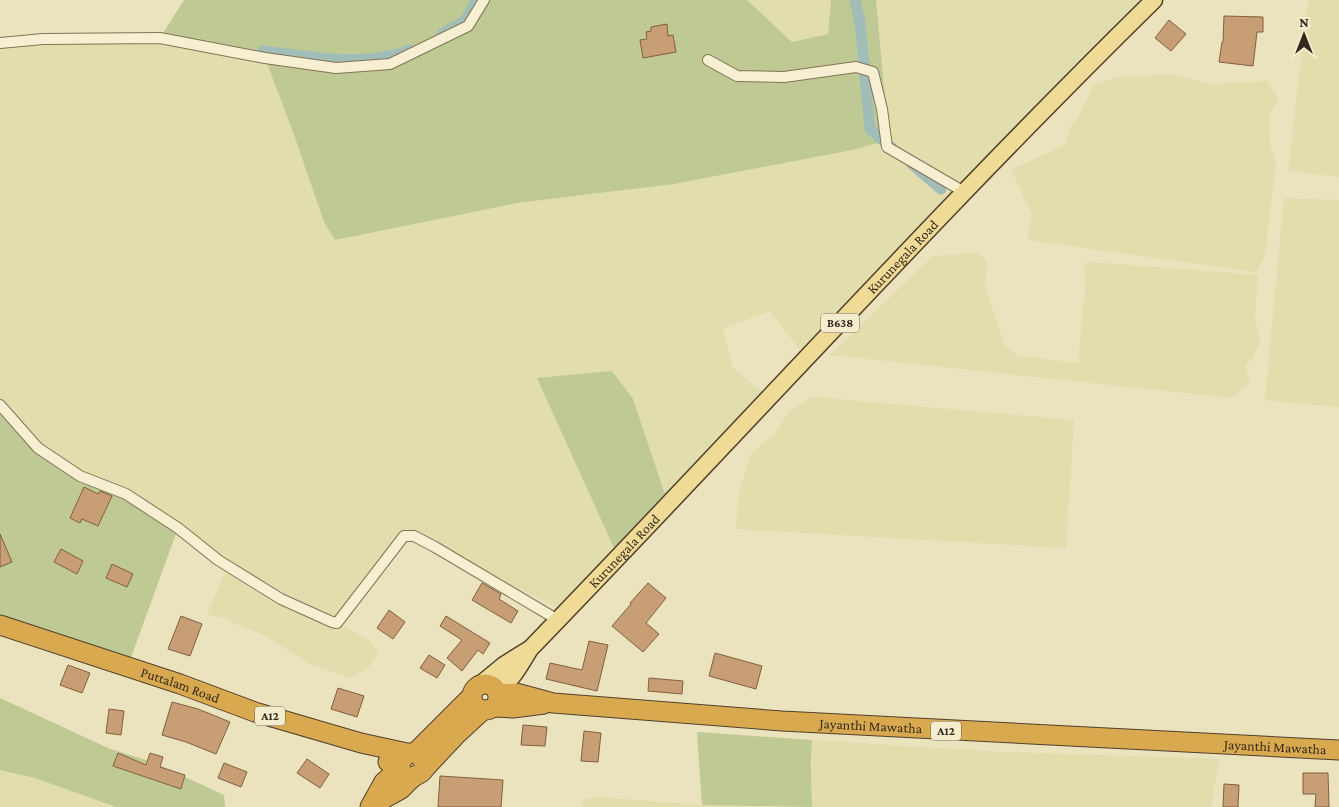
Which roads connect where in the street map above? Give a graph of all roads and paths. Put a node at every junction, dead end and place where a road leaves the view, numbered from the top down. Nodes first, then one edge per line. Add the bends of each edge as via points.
1 (484, 0) edge
2 (1154, 0) edge
3 (0, 43) edge
4 (708, 60) dead end
5 (966, 193) junction
6 (0, 405) edge
7 (558, 620) junction
8 (0, 625) edge
9 (487, 697) junction
10 (1339, 750) edge
11 (412, 764) junction
12 (370, 807) edge

1 - 3 street via 468,26 390,64 336,68 160,38 43,39
2 - 5 main road, Kurunegala Road / B638
4 - 5 street via 737,76 784,78 856,67 873,72 887,147
5 - 7 main road, Kurunegala Road / B638
6 - 7 street via 38,448 80,476 126,494 178,528 218,560 281,599 332,622 337,623 404,536 414,536 435,547
7 - 9 main road, Kurunegala Road / B638 via 530,649 504,665
8 - 11 highway, Puttalam Road / A12 via 255,712 361,743
9 - 10 highway, Jayanthi Mawatha / A12 via 513,708 553,703 782,721
9 - 11 highway via 457,734
11 - 12 highway via 401,789

